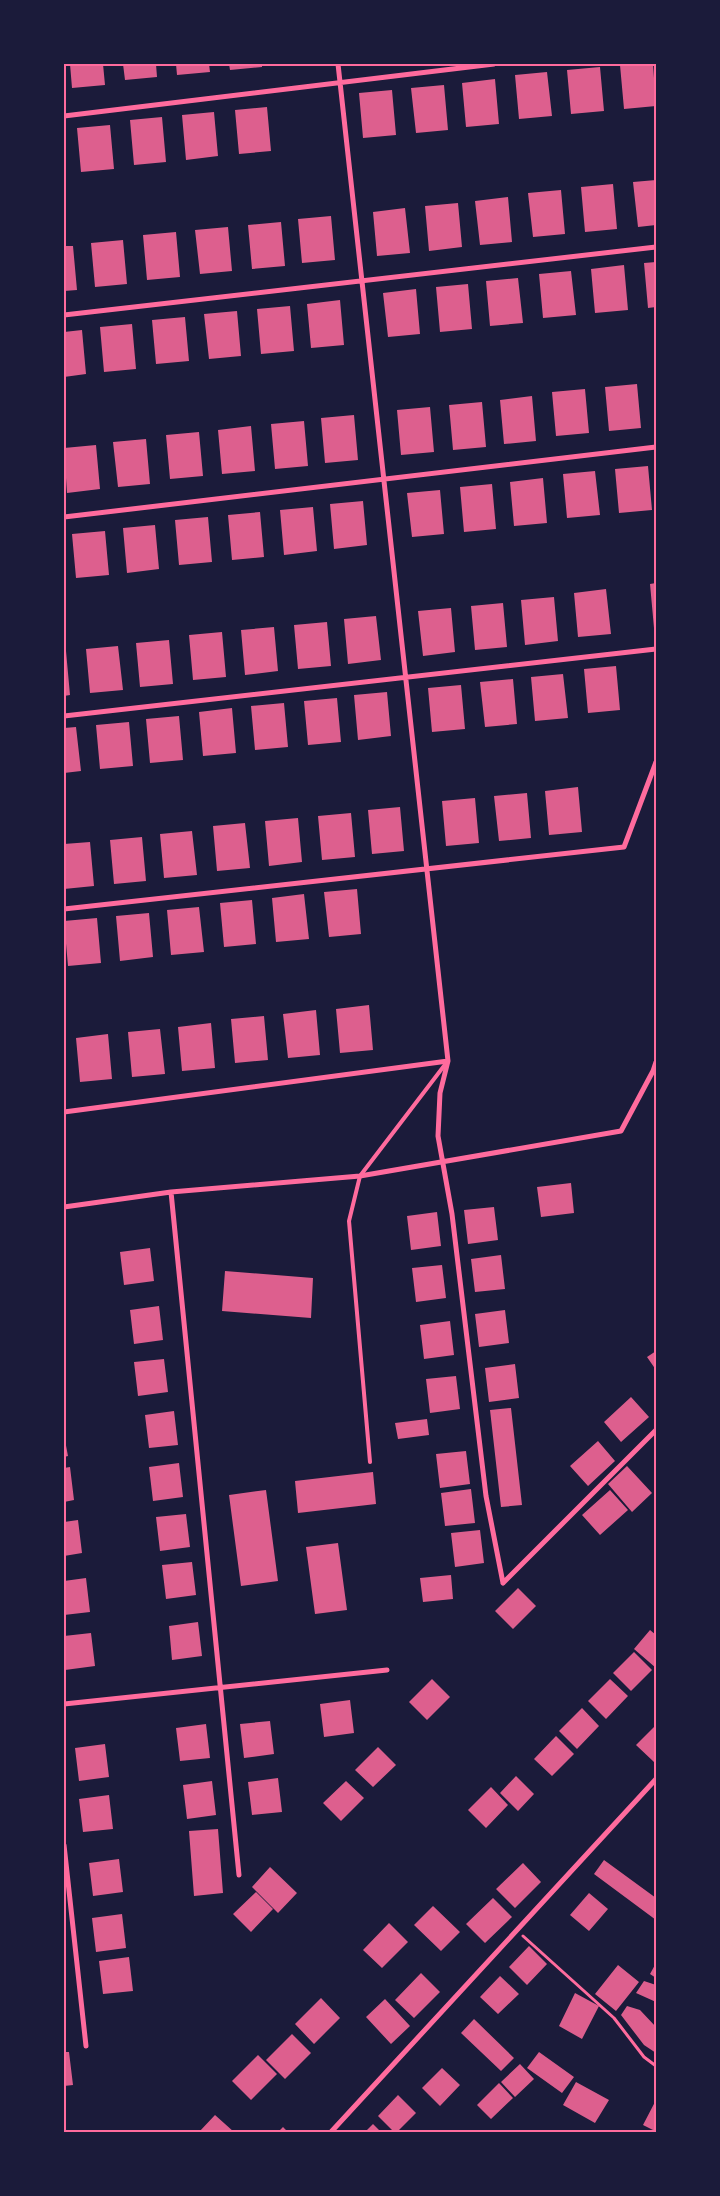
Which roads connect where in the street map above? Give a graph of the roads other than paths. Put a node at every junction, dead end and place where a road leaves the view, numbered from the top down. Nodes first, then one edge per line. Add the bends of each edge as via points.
1 (338, 64) edge
2 (494, 64) edge
3 (340, 81) junction
4 (64, 116) edge
5 (656, 248) edge
6 (360, 282) junction
7 (64, 315) edge
8 (656, 447) edge
9 (383, 479) junction
10 (64, 517) edge
11 (656, 649) edge
12 (405, 678) junction
13 (64, 716) edge
14 (656, 762) edge
15 (426, 868) junction
16 (64, 909) edge
17 (448, 1061) junction
18 (656, 1062) edge
19 (64, 1112) edge
20 (442, 1162) junction
21 (360, 1176) junction
22 (171, 1192) junction
23 (64, 1207) edge
24 (656, 1430) edge
25 (370, 1462) dead end
26 (387, 1670) dead end
27 (221, 1688) junction
28 (64, 1704) edge
29 (656, 1779) edge
30 (64, 1846) edge
31 (239, 1875) dead end
32 (86, 2046) dead end
33 (331, 2132) edge

1 - 3 street
2 - 3 street
3 - 4 street
3 - 6 street
5 - 6 street
6 - 7 street
6 - 9 street
8 - 9 street
9 - 10 street
9 - 12 street
11 - 12 street
12 - 13 street
12 - 15 street
14 - 15 street via 624,848
15 - 16 street
15 - 17 street
17 - 19 street
17 - 20 street via 440,1093 438,1136
17 - 21 lane
18 - 20 street via 620,1131
20 - 21 street
20 - 24 street via 452,1214 486,1496 503,1583
21 - 22 street
21 - 25 lane via 349,1221
22 - 23 street
22 - 27 street
26 - 27 street
27 - 28 street
27 - 31 street
29 - 33 street
30 - 32 street

